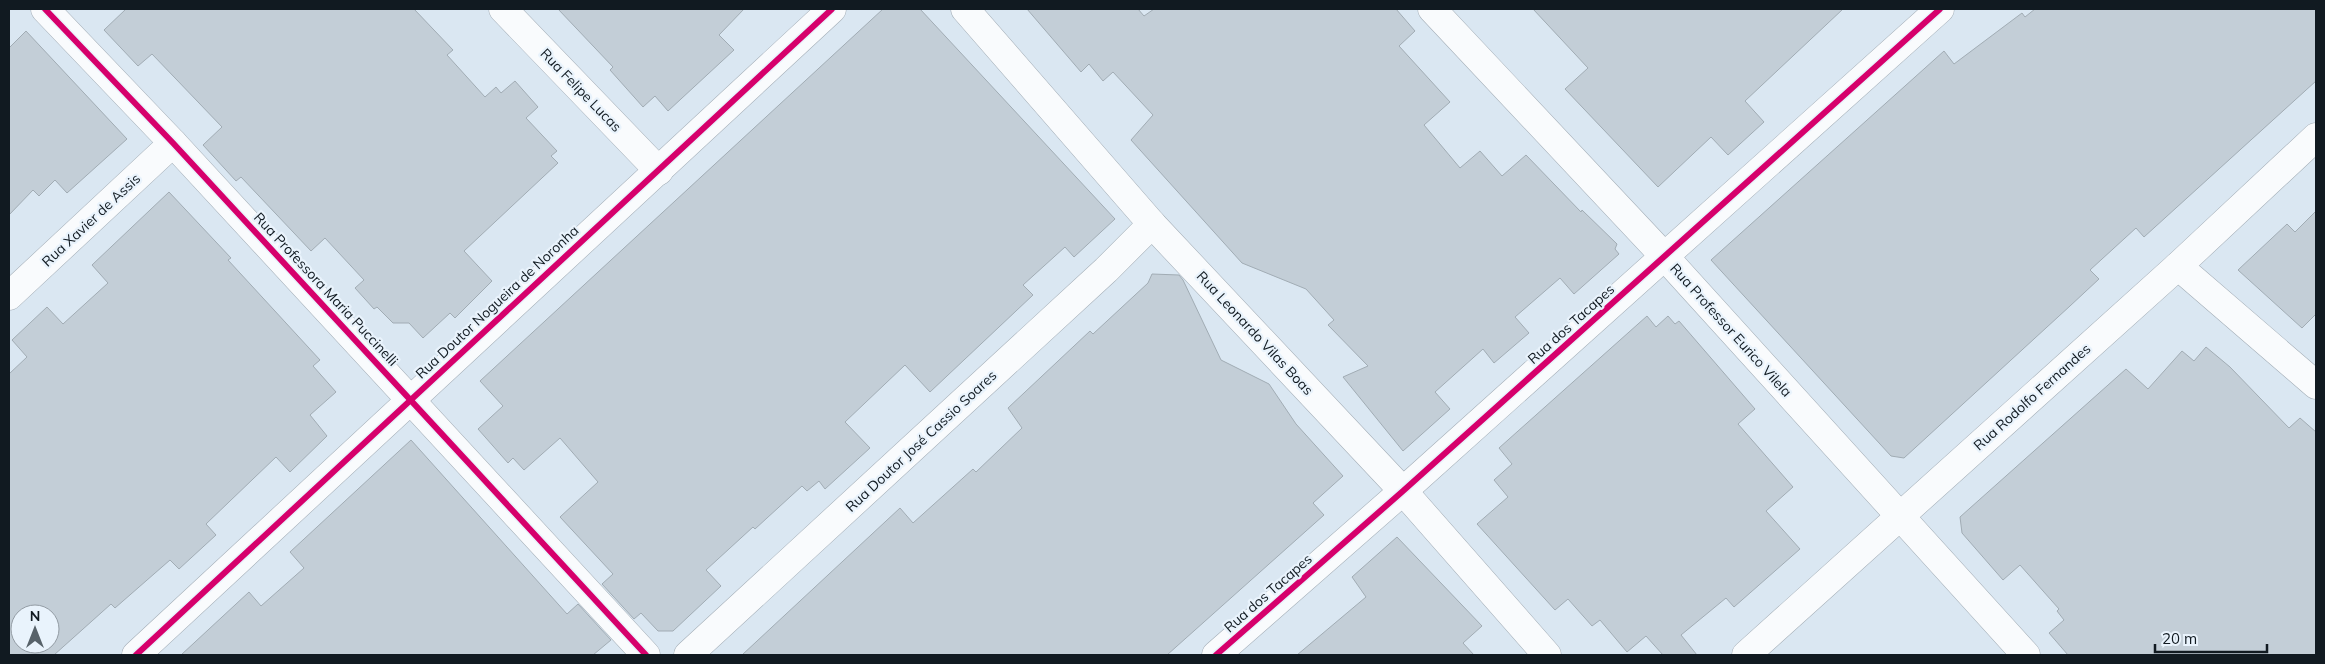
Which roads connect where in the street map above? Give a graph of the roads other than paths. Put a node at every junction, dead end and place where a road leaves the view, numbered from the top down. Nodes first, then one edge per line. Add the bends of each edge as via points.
1 (45, 9) edge
2 (503, 9) edge
3 (832, 9) edge
4 (965, 9) edge
5 (1432, 9) edge
6 (1940, 9) edge
7 (2316, 137) edge
8 (173, 144) junction
9 (659, 171) junction
10 (1152, 224) junction
11 (1665, 257) junction
12 (2178, 266) junction
13 (9, 296) edge
14 (2316, 386) edge
15 (410, 399) junction
16 (1404, 491) junction
17 (1900, 514) junction
18 (136, 655) edge
19 (646, 655) edge
20 (688, 655) edge
21 (1216, 655) edge
22 (1547, 655) edge
23 (1746, 655) edge
24 (2026, 655) edge

1 - 8 street, Rua Professora Maria Puccinelli
2 - 9 street, Rua Felipe Lucas
3 - 9 street, Rua Doutor Nogueira de Noronha
4 - 10 street, Rua Leonardo Vilas Boas
5 - 11 street, Rua Professor Eurico Vilela
6 - 11 street, Rua dos Tacapes
7 - 12 street, Rua Rodolfo Fernandes
8 - 13 street, Rua Xavier de Assis
8 - 15 street, Rua Professora Maria Puccinelli
9 - 15 street, Rua Doutor Nogueira de Noronha
10 - 16 street, Rua Leonardo Vilas Boas
10 - 20 street, Rua Doutor José Cassio Soares via 1099,277
11 - 16 street, Rua dos Tacapes
11 - 17 street, Rua Professor Eurico Vilela
12 - 14 street
12 - 17 street, Rua Rodolfo Fernandes
15 - 18 street, Rua Doutor Nogueira de Noronha
15 - 19 street, Rua Professora Maria Puccinelli
16 - 21 street, Rua dos Tacapes
16 - 22 street, Rua Leonardo Vilas Boas
17 - 23 street, Rua Rodolfo Fernandes
17 - 24 street, Rua Professor Eurico Vilela

